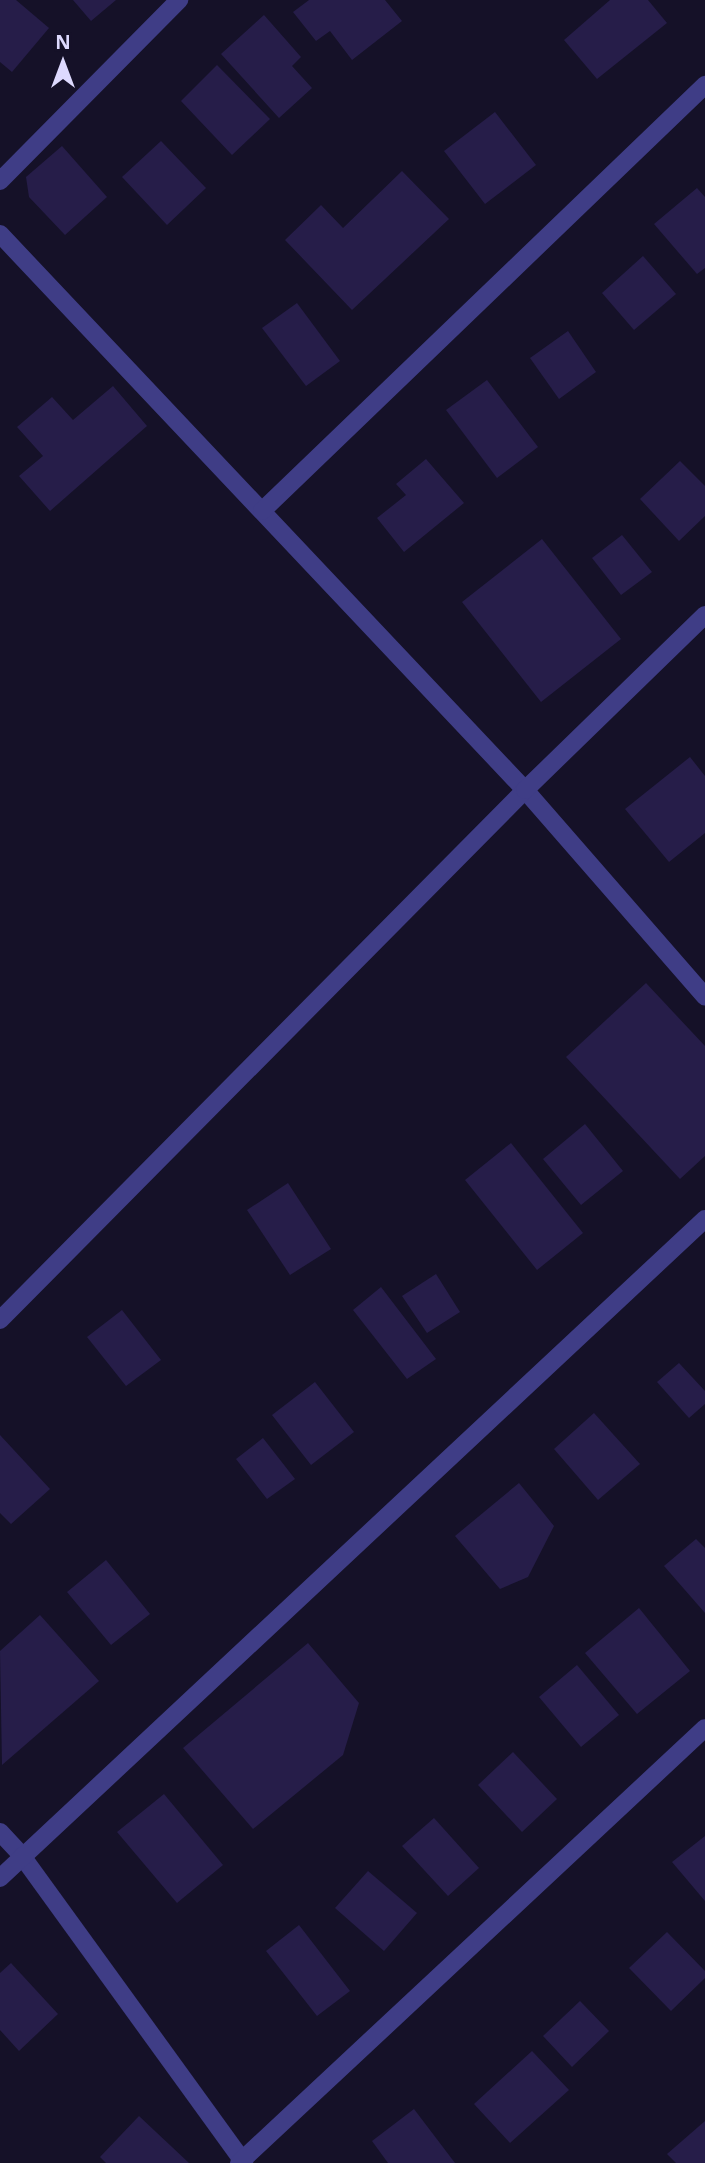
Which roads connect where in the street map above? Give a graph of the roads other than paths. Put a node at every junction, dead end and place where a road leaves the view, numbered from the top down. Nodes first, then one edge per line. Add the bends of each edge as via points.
1 (179, 0) edge
2 (705, 85) edge
3 (0, 181) edge
4 (0, 234) edge
5 (262, 511) junction
6 (705, 615) edge
7 (525, 790) junction
8 (705, 996) edge
9 (705, 1219) edge
10 (0, 1320) edge
11 (705, 1728) edge
12 (0, 1832) edge
13 (22, 1856) junction
14 (0, 1878) edge
15 (241, 2162) edge

1 - 3 street
2 - 5 street
4 - 5 street
5 - 7 street
6 - 7 street
7 - 8 street
7 - 10 street
9 - 13 street
11 - 15 street
12 - 13 street
13 - 14 street
13 - 15 street

